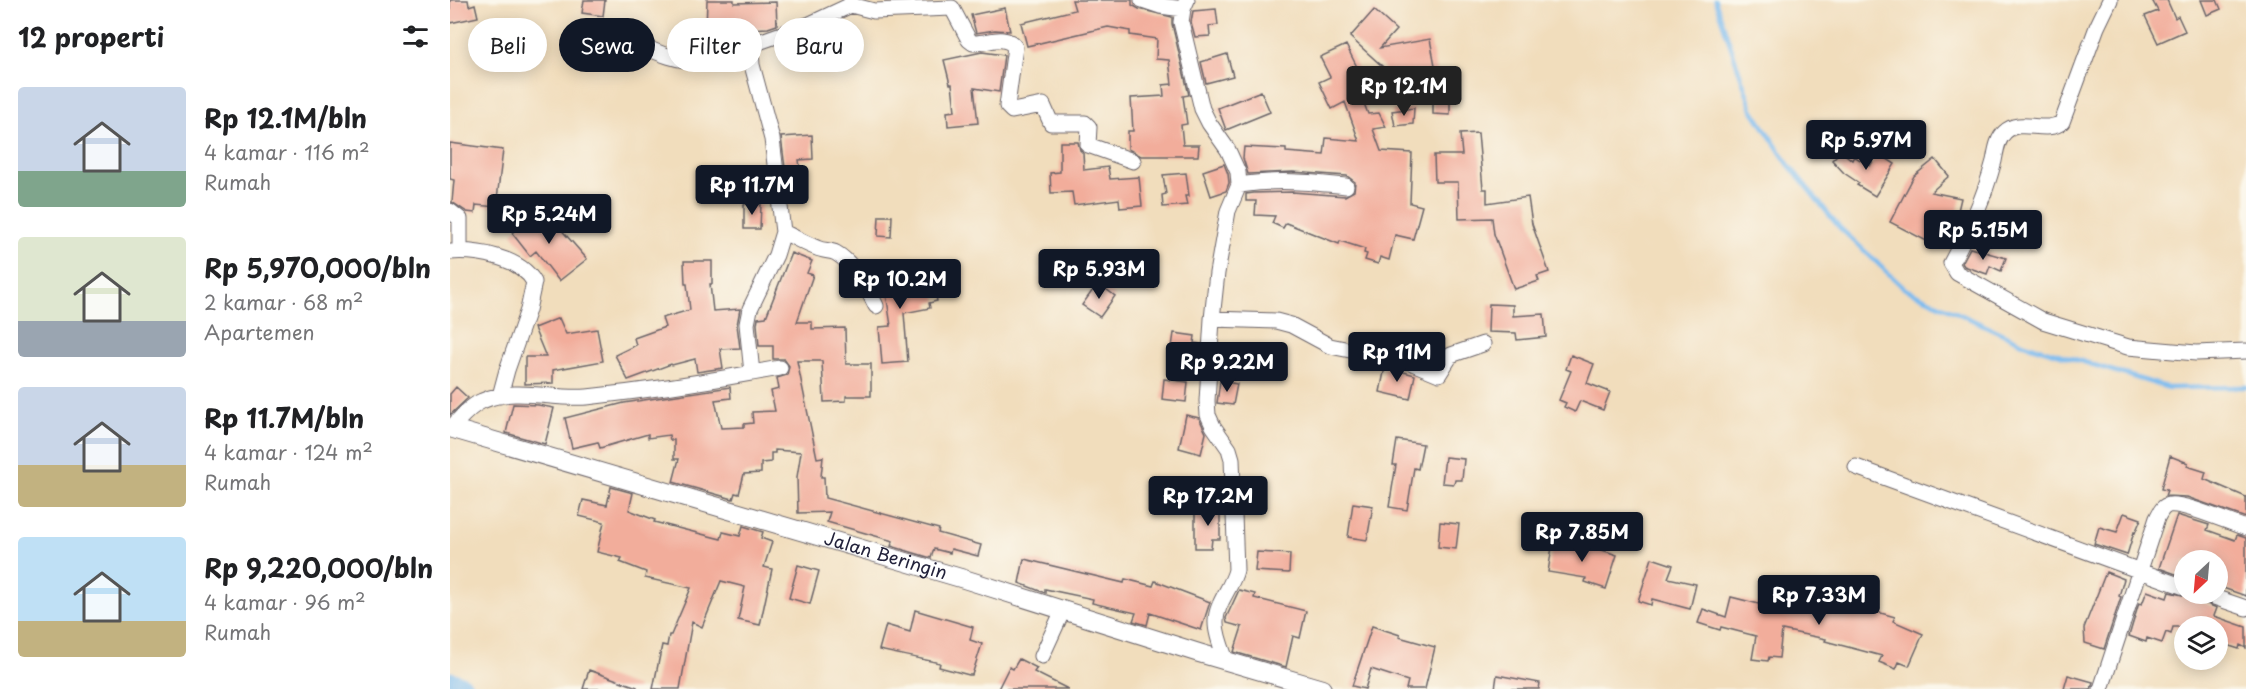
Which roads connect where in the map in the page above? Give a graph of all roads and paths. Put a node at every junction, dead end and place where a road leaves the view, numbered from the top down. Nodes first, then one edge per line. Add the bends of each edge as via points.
1 (1142, 0) edge
2 (2110, 0) edge
3 (851, 2) edge
4 (1185, 4) edge
5 (762, 41) edge
6 (754, 72) edge
7 (1133, 160) dead end
8 (1239, 185) junction
9 (1346, 186) dead end
10 (450, 211) edge
11 (783, 232) junction
12 (455, 251) edge
13 (876, 306) dead end
14 (1212, 319) junction
15 (1483, 344) dead end
16 (2246, 351) edge
17 (780, 368) dead end
18 (752, 373) junction
19 (500, 396) junction
20 (450, 428) edge
21 (1857, 467) dead end
22 (2246, 528) edge
23 (2140, 572) junction
24 (2174, 584) edge
25 (2228, 602) edge
26 (2246, 608) edge
27 (1063, 610) junction
28 (1042, 657) dead end
29 (1226, 660) junction
30 (1322, 689) edge
31 (2101, 689) edge

1 - 4 street via 1160,6
2 - 16 street via 2062,122 2054,126 2010,128 1999,140 1982,204 1951,263 1953,269 2043,321 2128,347 2196,353
3 - 5 street via 810,24
3 - 7 street via 874,11 952,8 972,43 1005,39 1015,47 1008,109 1043,105 1051,123 1085,123 1089,128 1088,145
4 - 8 street via 1181,22 1202,109 1235,161
6 - 11 street via 772,139
8 - 9 street via 1293,181
8 - 14 street via 1228,211
10 - 12 street via 460,219
11 - 13 street via 843,258
11 - 18 street via 750,309 747,324
12 - 19 street via 510,262 523,268 534,282
14 - 15 street via 1284,323 1330,346 1410,362 1439,374 1451,355
14 - 29 street via 1208,415 1232,459 1236,570 1215,626
17 - 18 street
18 - 19 street via 585,397
19 - 20 street via 481,401
20 - 27 street, Jalan Beringin
21 - 23 street
22 - 23 street via 2169,504 2157,518
23 - 24 street
23 - 31 street
25 - 26 street
27 - 28 street
27 - 29 street, Jalan Beringin
29 - 30 street, Jalan Beringin

